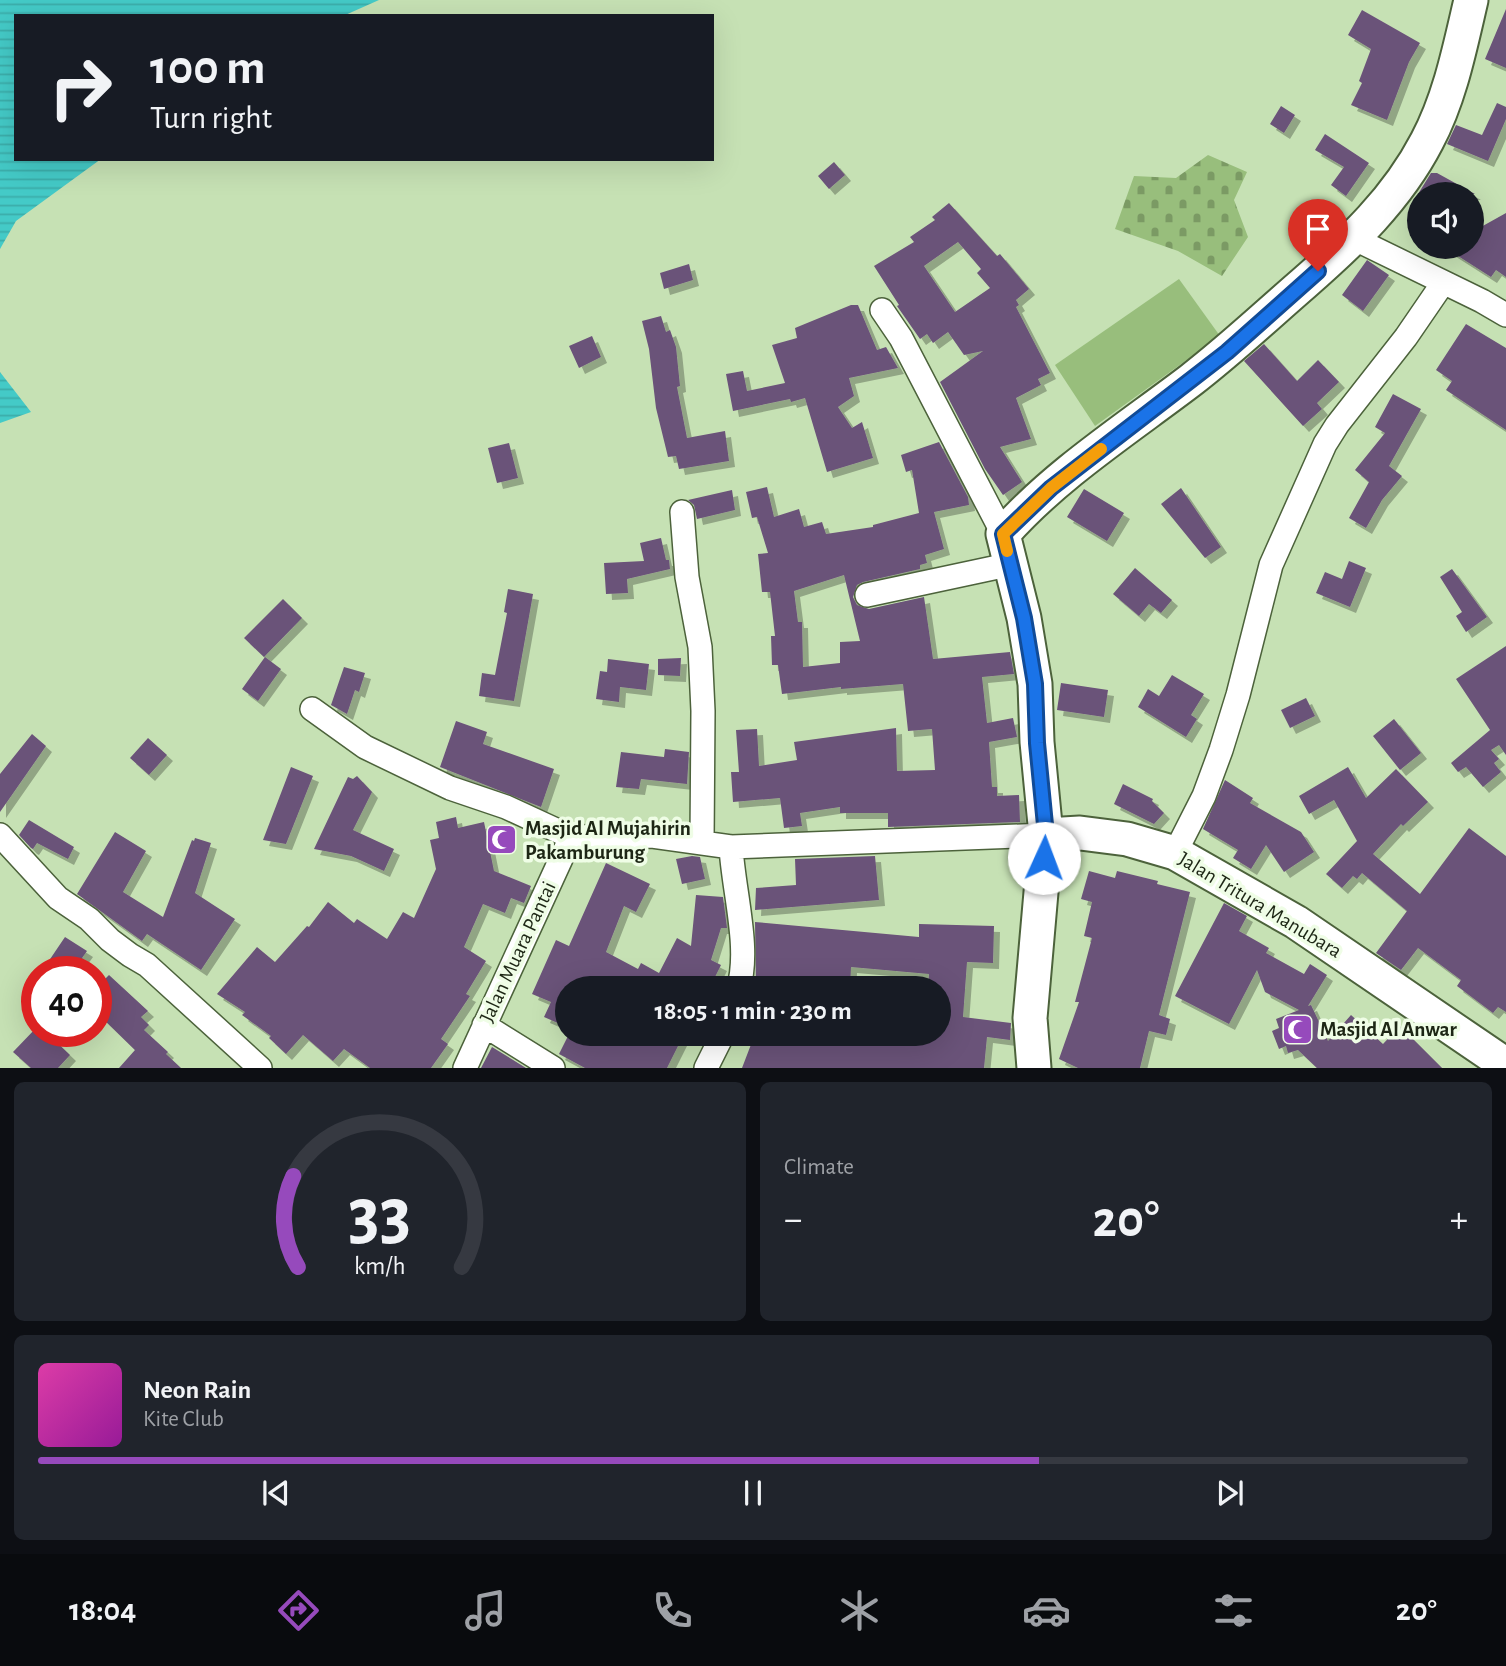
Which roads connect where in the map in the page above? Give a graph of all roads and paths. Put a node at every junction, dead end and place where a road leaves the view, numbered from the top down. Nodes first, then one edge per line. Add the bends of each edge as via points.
1 (1471, 0) edge
2 (1355, 239) junction
3 (1443, 283) junction
4 (882, 310) dead end
5 (1506, 315) edge
6 (681, 512) dead end
7 (1007, 549) junction
8 (867, 595) dead end
9 (312, 709) dead end
10 (0, 835) edge
11 (1046, 835) junction
12 (571, 837) junction
13 (702, 843) junction
14 (732, 847) junction
15 (1175, 853) junction
16 (742, 976) edge
17 (484, 1025) junction
18 (717, 1046) edge
19 (1506, 1065) edge
20 (260, 1068) edge
21 (465, 1068) edge
22 (553, 1068) edge
23 (706, 1068) edge
24 (1034, 1068) edge

1 - 2 street via 1457,58 1428,140 1399,187
2 - 3 street
2 - 7 street via 1227,352 1051,488
3 - 5 street
3 - 15 street via 1325,444 1271,565 1217,759
4 - 7 street via 901,338
6 - 13 street via 700,647
7 - 8 street
7 - 11 street via 1035,684
9 - 12 street via 365,747 450,788
10 - 20 street via 58,898 147,965
11 - 14 street, Jalan Tritura Manubara
11 - 15 street, Jalan Tritura Manubara via 1080,833 1127,839
11 - 24 street via 1030,1018
12 - 13 street, Jalan Tritura Manubara via 652,836
12 - 17 street, Jalan Muara Pantai
13 - 14 street, Jalan Tritura Manubara
14 - 16 street
15 - 19 street, Jalan Tritura Manubara via 1296,922
17 - 21 street, Jalan Muara Pantai
17 - 22 street
18 - 23 street

